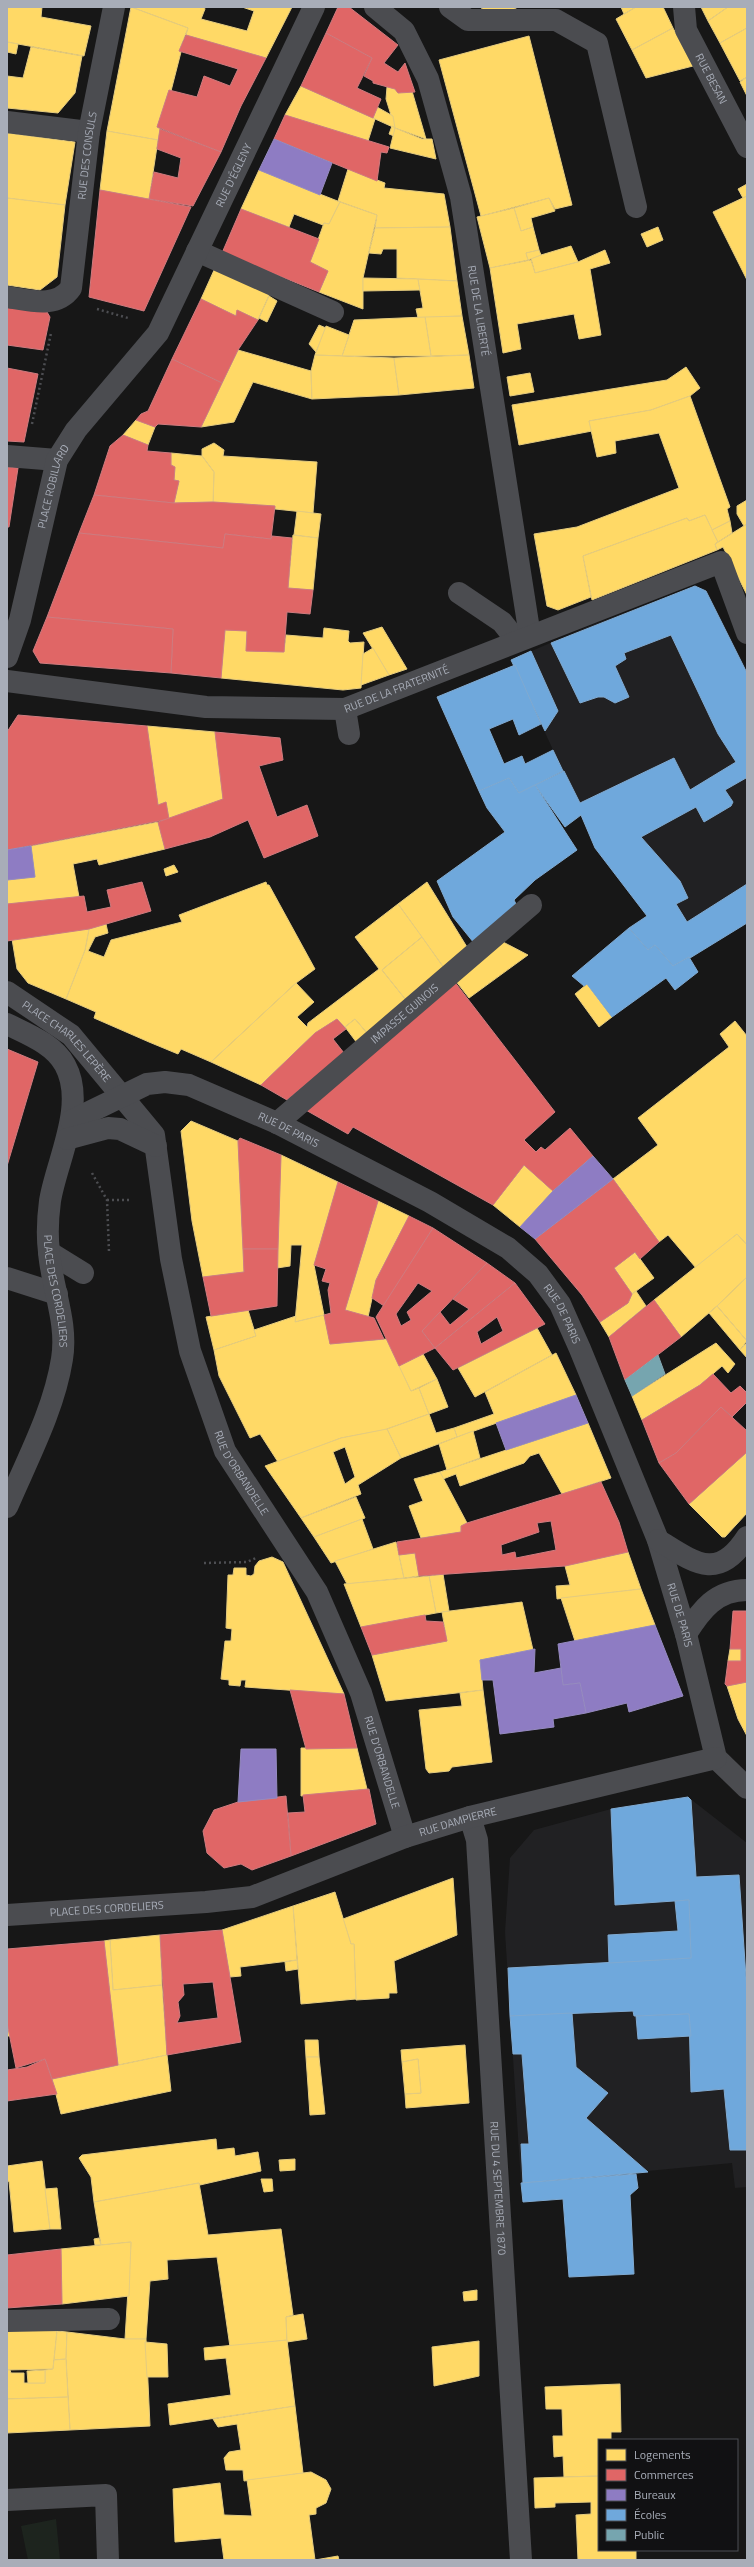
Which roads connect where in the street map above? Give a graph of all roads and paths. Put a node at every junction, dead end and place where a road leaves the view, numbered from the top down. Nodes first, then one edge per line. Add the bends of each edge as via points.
1 (114, 7) edge
2 (314, 7) edge
3 (376, 7) edge
4 (450, 7) edge
5 (684, 7) edge
6 (7, 122) edge
7 (89, 132) junction
8 (747, 147) edge
9 (636, 207) dead end
10 (197, 250) junction
11 (7, 296) edge
12 (58, 300) junction
13 (89, 307) dead end
14 (333, 312) dead end
15 (130, 318) dead end
16 (152, 342) joint
17 (32, 425) dead end
18 (7, 456) edge
19 (57, 460) junction
20 (459, 593) dead end
21 (747, 633) edge
22 (523, 638) junction
23 (7, 658) edge
24 (7, 681) edge
25 (345, 709) junction
26 (348, 734) dead end
27 (531, 905) dead end
28 (7, 992) edge
29 (7, 1024) edge
30 (122, 1096) junction
31 (277, 1123) junction
32 (69, 1130) junction
33 (156, 1146) junction
34 (49, 1252) junction
35 (83, 1273) joint
36 (7, 1278) edge
37 (57, 1294) junction
38 (7, 1506) edge
39 (747, 1537) edge
40 (658, 1540) junction
41 (258, 1557) dead end
42 (204, 1564) dead end
43 (747, 1590) edge
44 (686, 1634) junction
45 (716, 1758) junction
46 (747, 1788) edge
47 (470, 1817) junction
48 (405, 1837) junction
49 (206, 1902) joint
50 (7, 1915) edge
51 (110, 2318) dead end
52 (7, 2321) edge
53 (7, 2500) edge
54 (108, 2560) edge
55 (521, 2560) edge

1 - 7 street, RUE DES CONSULS
2 - 10 street, RUE D'ÉGLENY
3 - 22 street, RUE DE LA LIBERTÉ via 404,31 428,80 461,197
4 - 9 street via 468,20 556,20 597,43
5 - 8 street, RUE BESAN via 686,30
6 - 7 street
7 - 12 street, RUE DES CONSULS via 74,279 66,295
10 - 14 street
10 - 16 street, RUE D'ÉGLENY
11 - 12 street via 46,302
12 - 17 path
13 - 15 path
16 - 19 street, PLACE ROBILLARD via 76,430
18 - 19 street
19 - 23 street, PLACE ROBILLARD via 20,620
20 - 22 street
21 - 22 street, RUE DE LA FRATERNITÉ via 720,562
22 - 25 street, RUE DE LA FRATERNITÉ
24 - 25 street, RUE DE LA FRATERNITÉ via 206,707
25 - 26 street
27 - 31 street, IMPASSE GUINOIS
28 - 30 street, PLACE CHARLES LEPÈRE via 71,1035
29 - 32 street, PLACE CHARLES LEPÈRE via 54,1051 66,1066 71,1087
30 - 31 street, RUE DE PARIS via 147,1084 165,1082 189,1085
30 - 32 street, RUE DE PARIS
30 - 33 street, RUE D'ORBANDELLE via 154,1135
31 - 40 street, RUE DE PARIS via 477,1228 508,1248 538,1274 560,1304
32 - 33 street via 120,1129
32 - 34 street, PLACE DES CORDELIERS via 50,1200
32 - 35 path via 107,1200 109,1259
33 - 48 street, RUE D'ORBANDELLE via 171,1259 190,1351 225,1451 317,1592 361,1693
34 - 35 street
34 - 37 street, PLACE DES CORDELIERS
36 - 37 street
37 - 38 street, PLACE DES CORDELIERS via 64,1328 62,1360 50,1404
39 - 40 street via 738,1552 725,1562 710,1565 686,1558
40 - 44 street, RUE DE PARIS
41 - 42 path via 247,1562
43 - 44 street via 735,1590 718,1596 700,1612
44 - 45 street, RUE DE PARIS
45 - 46 street
45 - 47 street, RUE DAMPIERRE
47 - 48 street, RUE DAMPIERRE
47 - 55 street, RUE DU 4 SEPTEMBRE 1870 via 477,1840
48 - 49 street, RUE DAMPIERRE via 252,1897
49 - 50 street, PLACE DES CORDELIERS
51 - 52 street
53 - 54 street via 106,2495

